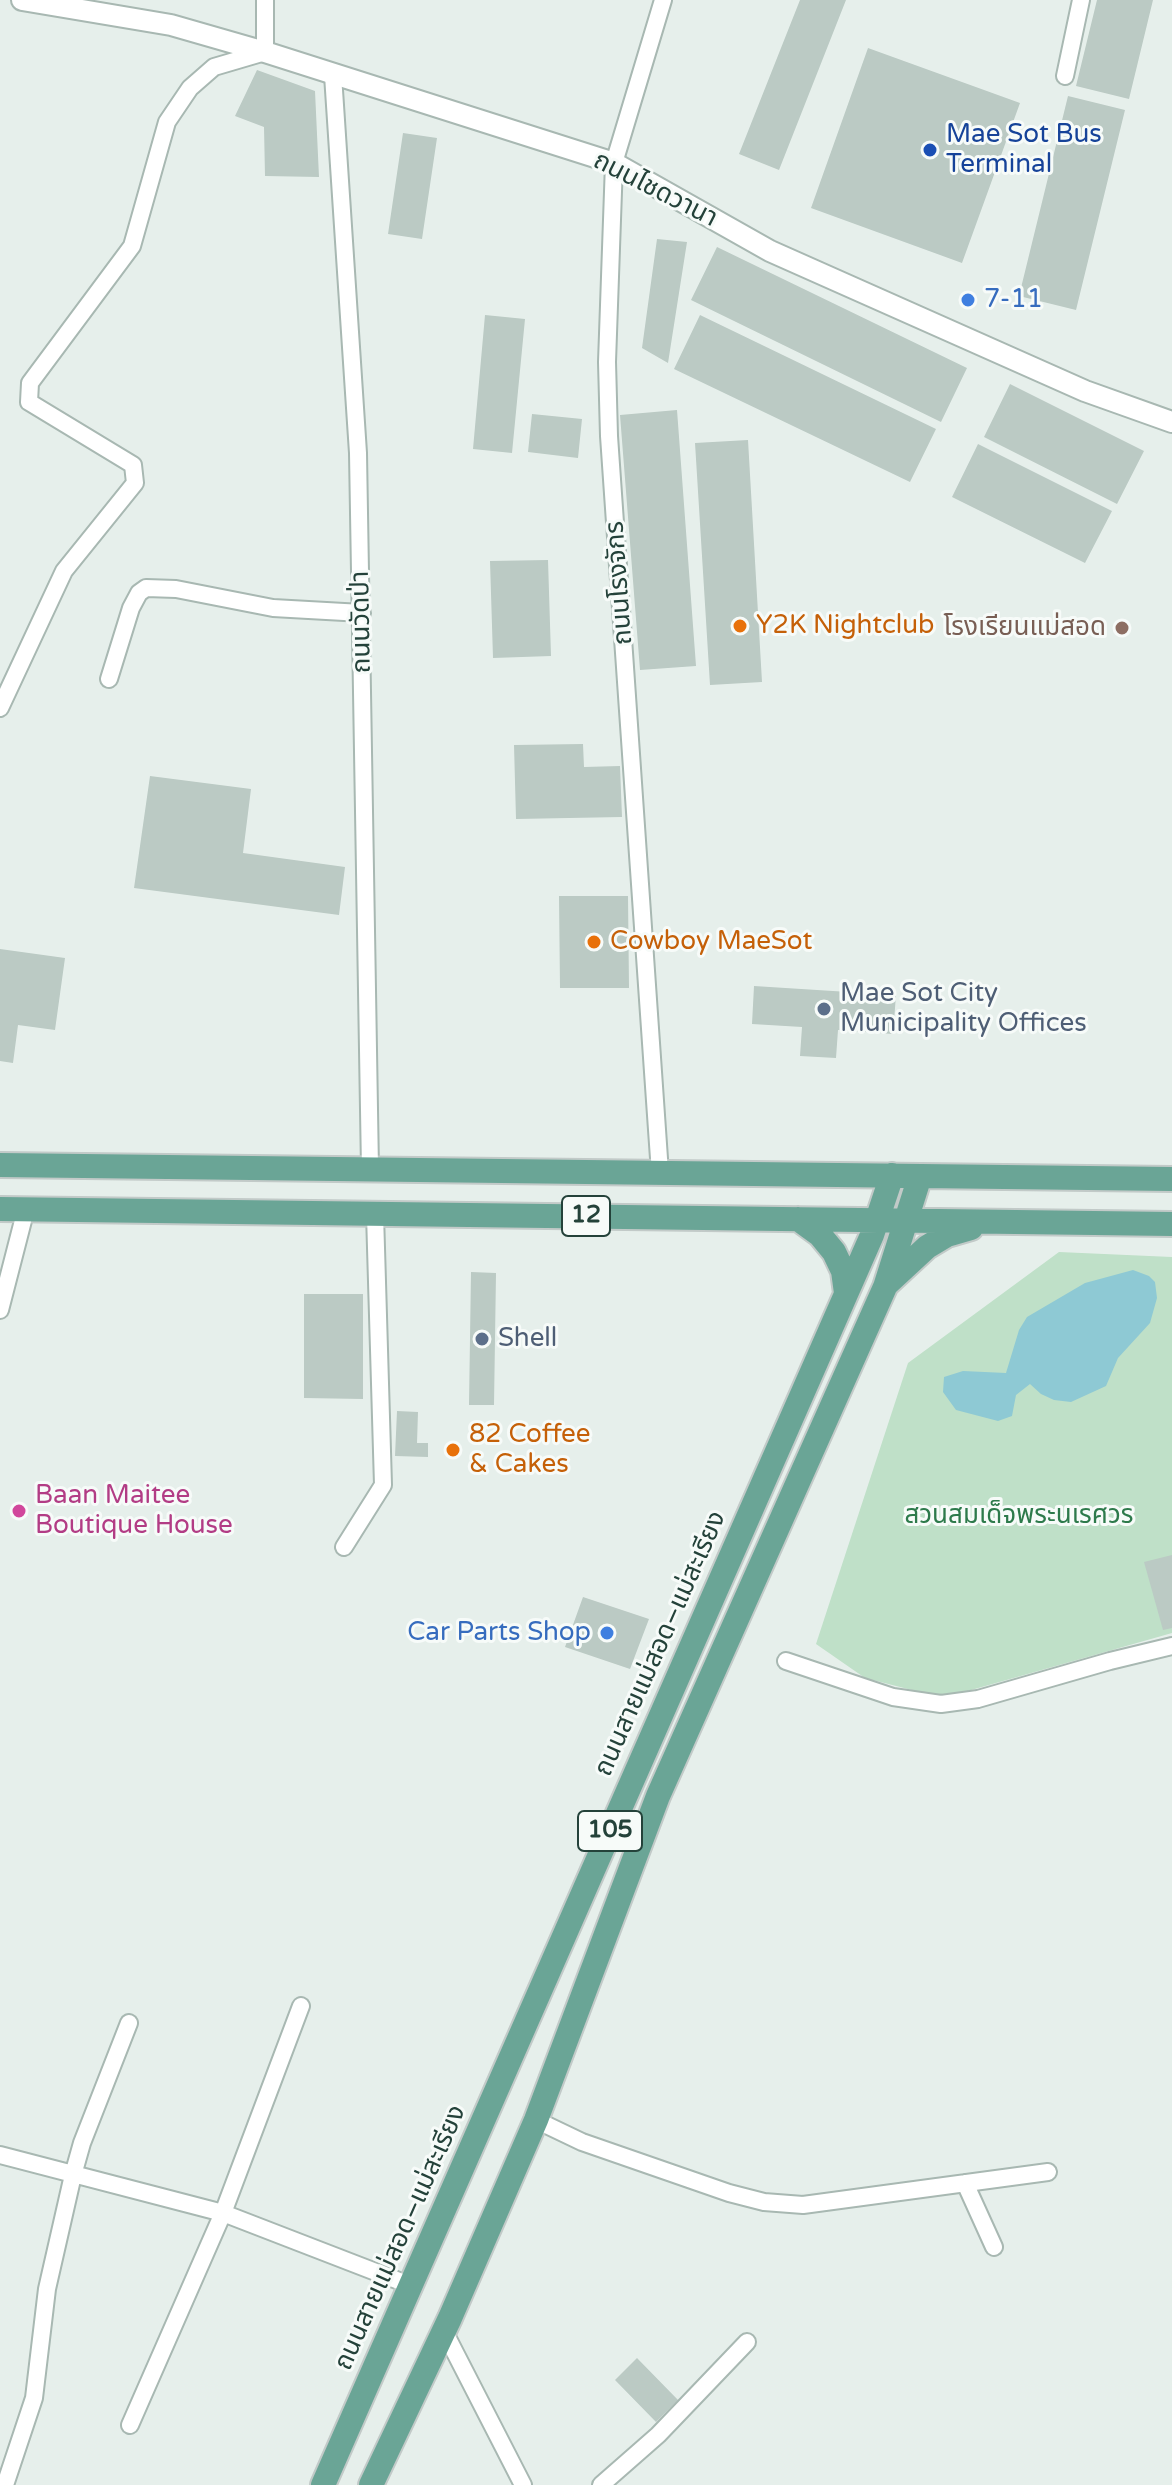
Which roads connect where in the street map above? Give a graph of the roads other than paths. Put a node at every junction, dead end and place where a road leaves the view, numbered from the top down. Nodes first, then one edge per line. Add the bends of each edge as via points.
1 (22, 0) edge
2 (265, 0) edge
3 (663, 0) edge
4 (1081, 0) edge
5 (265, 52) junction
6 (333, 75) junction
7 (1065, 76) dead end
8 (614, 163) junction
9 (1172, 422) edge
10 (362, 613) junction
11 (109, 679) dead end
12 (0, 708) edge
13 (0, 1165) edge
14 (370, 1169) junction
15 (660, 1173) junction
16 (892, 1175) junction
17 (920, 1176) junction
18 (1172, 1179) edge
19 (0, 1209) edge
20 (26, 1209) junction
21 (375, 1214) junction
22 (798, 1219) junction
23 (878, 1220) junction
24 (906, 1220) junction
25 (993, 1221) junction
26 (1172, 1224) edge
27 (885, 1287) junction
28 (846, 1293) junction
29 (0, 1310) edge
30 (344, 1547) dead end
31 (1172, 1646) edge
32 (786, 1661) dead end
33 (630, 1784) junction
34 (658, 1796) junction
35 (301, 2006) dead end
36 (129, 2023) dead end
37 (536, 2120) junction
38 (0, 2155) edge
39 (1048, 2172) dead end
40 (73, 2175) junction
41 (965, 2183) junction
42 (223, 2213) junction
43 (994, 2247) dead end
44 (412, 2286) junction
45 (444, 2331) junction
46 (747, 2342) dead end
47 (130, 2425) dead end
48 (5, 2485) edge
49 (323, 2485) edge
50 (371, 2485) edge
51 (523, 2485) edge
52 (601, 2485) edge

1 - 5 street, ถนนไชดวานา via 171,25
2 - 5 street
3 - 8 street, ถนนโรงจักร
4 - 7 street
5 - 6 street, ถนนไชดวานา
5 - 12 street via 214,67 190,88 167,122 132,246 30,383 29,402 133,465 135,483 64,571
6 - 8 street, ถนนไชดวานา
6 - 10 street, ถนนวัดป่า via 358,453
8 - 9 street, ถนนไชดวานา via 770,251 1085,391
8 - 15 street, ถนนโรงจักร via 609,436
10 - 11 street via 273,608 146,588 131,608
10 - 14 street, ถนนวัดป่า
13 - 14 main road, 12
14 - 15 main road, 12
15 - 16 main road, 12
16 - 17 main road, 12
16 - 23 main road, ถนนสายแม่สอด–แม่สะเรียง / 105
17 - 18 main road, 12
17 - 24 main road, 105
19 - 20 main road, 12
20 - 21 main road, 12
20 - 29 street
21 - 22 main road, 12
21 - 30 street via 383,1485
22 - 23 main road, 12
22 - 28 main road via 834,1252
23 - 24 main road, 12
23 - 28 main road, ถนนสายแม่สอด–แม่สะเรียง / 105
24 - 25 main road, 12
24 - 27 main road, 105
25 - 26 main road, 12
25 - 27 main road via 927,1247
27 - 34 main road, 105
28 - 33 main road, ถนนสายแม่สอด–แม่สะเรียง / 105
31 - 32 street via 978,1699 941,1704 893,1697
33 - 34 main road
33 - 44 main road, ถนนสายแม่สอด–แม่สะเรียง / 105
34 - 37 main road, 105
35 - 42 street
36 - 40 street
37 - 41 street via 582,2142 764,2202 803,2205
37 - 45 main road, 105
38 - 40 street
39 - 41 street
40 - 42 street
40 - 48 street via 47,2289 34,2398
41 - 43 street
42 - 44 street
42 - 47 street
44 - 49 main road, ถนนสายแม่สอด–แม่สะเรียง / 105
45 - 50 main road, 105
45 - 51 street
46 - 52 street via 658,2435

